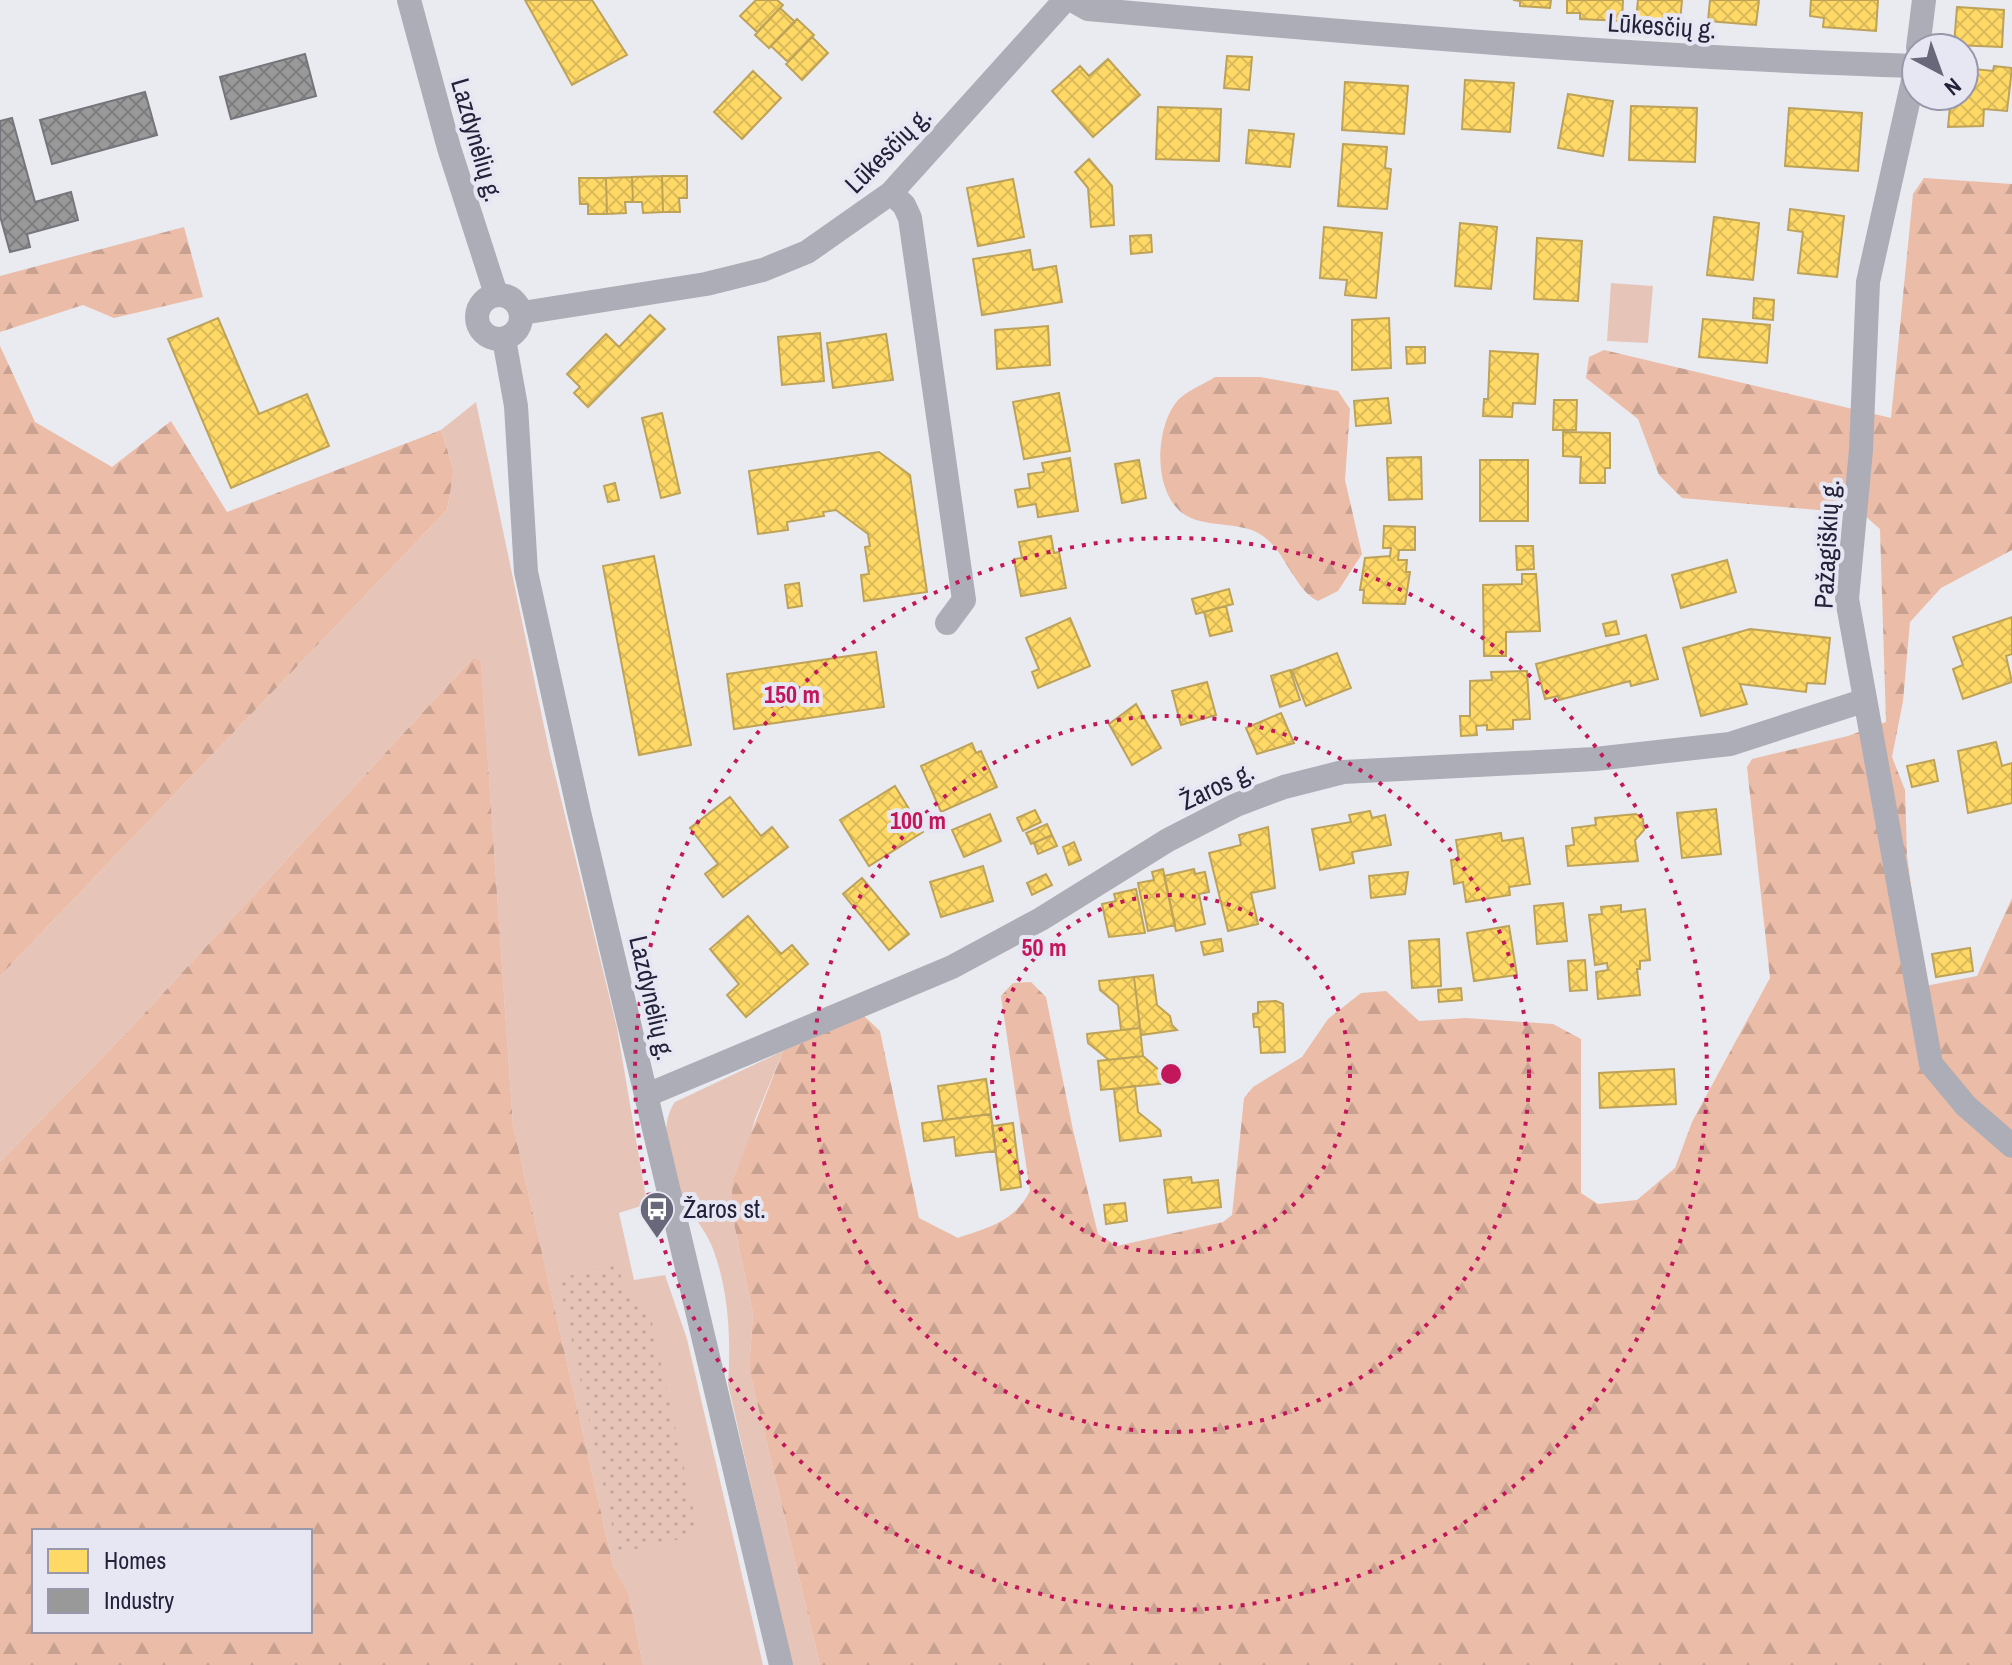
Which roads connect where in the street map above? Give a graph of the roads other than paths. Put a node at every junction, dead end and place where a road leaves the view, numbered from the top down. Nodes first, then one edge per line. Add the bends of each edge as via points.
1 (409, 0) edge
2 (1065, 0) edge
3 (1072, 0) edge
4 (1924, 0) edge
5 (1920, 32) edge
6 (1900, 65) edge
7 (1906, 112) edge
8 (891, 193) junction
9 (496, 294) junction
10 (522, 313) junction
11 (504, 339) junction
12 (947, 623) dead end
13 (1863, 701) junction
14 (647, 1095) junction
15 (2012, 1146) edge
16 (781, 1665) edge

1 - 9 street, Lazdynėlių g.
2 - 8 street, Lūkesčių g.
3 - 6 street, Lūkesčių g. via 1088,9 1444,41
4 - 5 street
7 - 13 street, Pažagiškių g. via 1868,282 1861,450 1847,599
8 - 10 street, Lūkesčių g. via 807,252 763,270
8 - 12 street via 910,218 964,600
9 - 10 street via 517,302
9 - 11 street via 479,305 478,325 484,334
10 - 11 street via 514,333
11 - 14 street, Lazdynėlių g. via 517,418 526,572
13 - 14 street, Žaros g. via 1730,744 1595,759 1343,772 1284,787 1168,840 952,967
13 - 15 street, Pažagiškių g. via 1931,1064 1966,1106
14 - 16 street, Lazdynėlių g.

